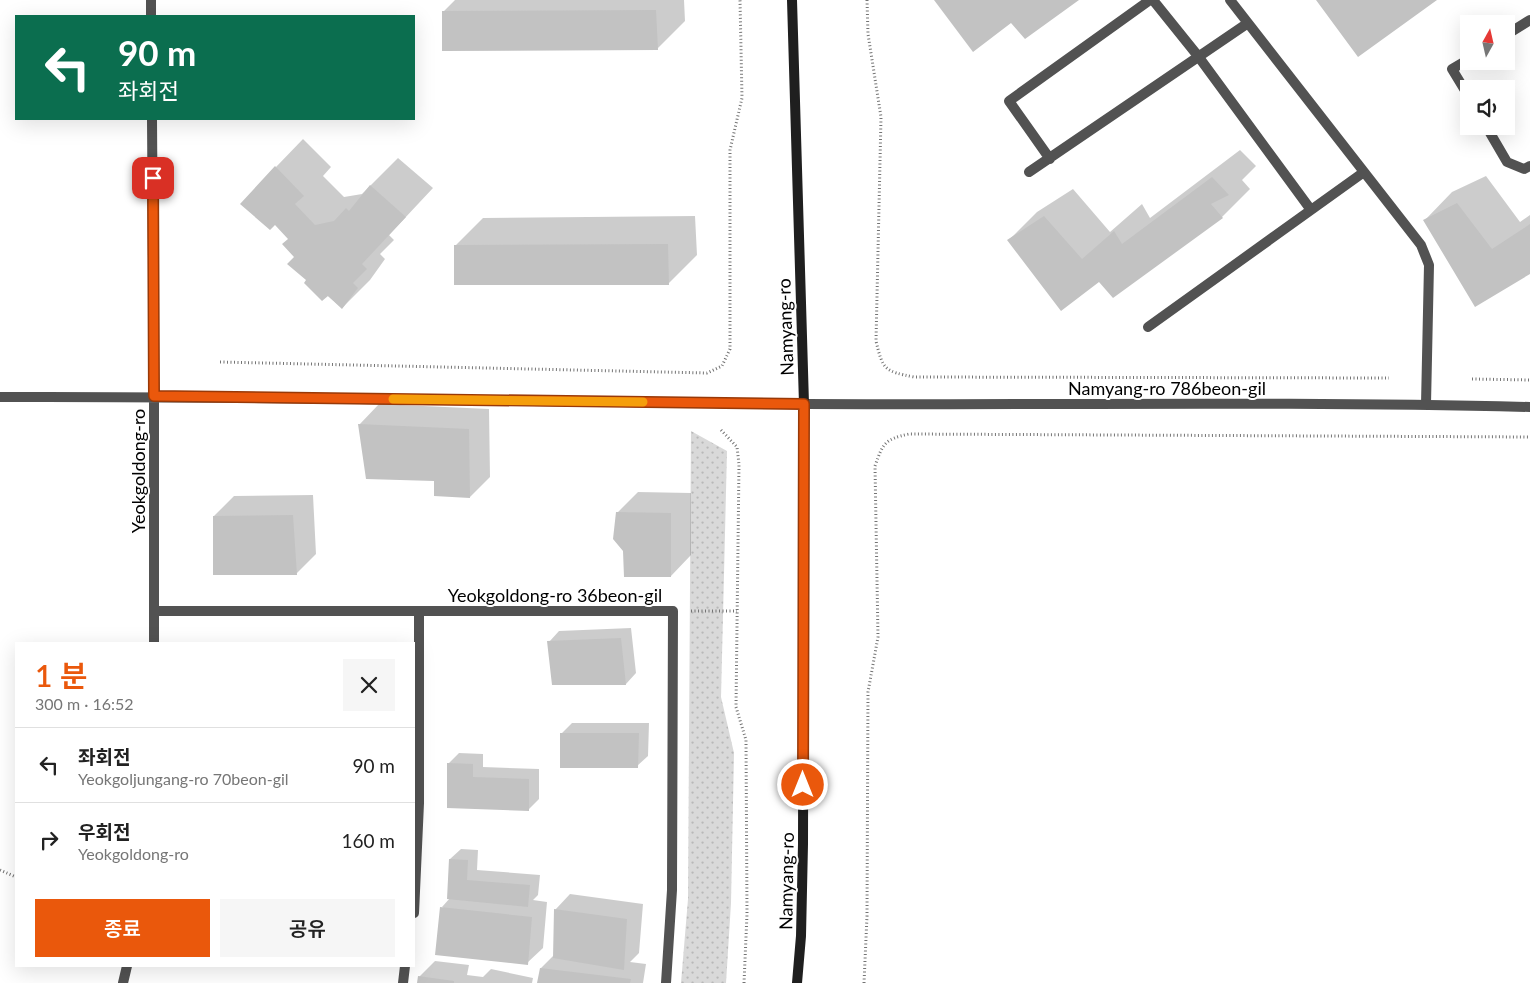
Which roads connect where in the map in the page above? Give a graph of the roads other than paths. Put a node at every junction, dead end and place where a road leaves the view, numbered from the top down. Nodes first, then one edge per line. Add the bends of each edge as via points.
1 (151, 0) edge
2 (792, 0) edge
3 (1152, 0) edge
4 (1230, 0) edge
5 (151, 15) edge
6 (1530, 20) edge
7 (1248, 23) junction
8 (1515, 29) edge
9 (1198, 56) junction
10 (1460, 64) edge
11 (1460, 82) edge
12 (152, 120) edge
13 (1491, 135) edge
14 (1050, 159) junction
15 (1530, 166) edge
16 (1029, 172) dead end
17 (1364, 172) junction
18 (1311, 210) junction
19 (1148, 327) dead end
20 (154, 396) junction
21 (0, 397) edge
22 (804, 404) junction
23 (1426, 404) junction
24 (1530, 407) edge
25 (154, 611) junction
26 (419, 612) junction
27 (154, 642) edge
28 (415, 895) edge
29 (127, 967) edge
30 (406, 967) edge
31 (123, 983) edge
32 (403, 983) edge
33 (666, 983) edge
34 (798, 983) edge

1 - 5 street
2 - 22 main road, Namyang-ro
3 - 9 street
3 - 14 street via 1010,101
4 - 7 street
6 - 8 street
7 - 9 street
7 - 17 street
9 - 14 street
9 - 18 street
10 - 11 street via 1452,69
12 - 20 street, Yeokgoldong-ro
13 - 15 street via 1507,162 1524,169
14 - 16 street
17 - 18 street
17 - 23 street via 1421,245 1429,265
18 - 19 street
20 - 21 street, Namyang-ro 786beon-gil
20 - 22 street, Namyang-ro 786beon-gil
20 - 25 street, Yeokgoldong-ro
22 - 23 street, Namyang-ro 786beon-gil
22 - 34 main road, Namyang-ro via 803,844
23 - 24 street, Namyang-ro 786beon-gil
25 - 26 street, Yeokgoldong-ro 36beon-gil
25 - 27 street, Yeokgoldong-ro
26 - 28 street via 420,803
26 - 33 street, Yeokgoldong-ro 36beon-gil via 673,611 672,890
29 - 31 street
30 - 32 street

